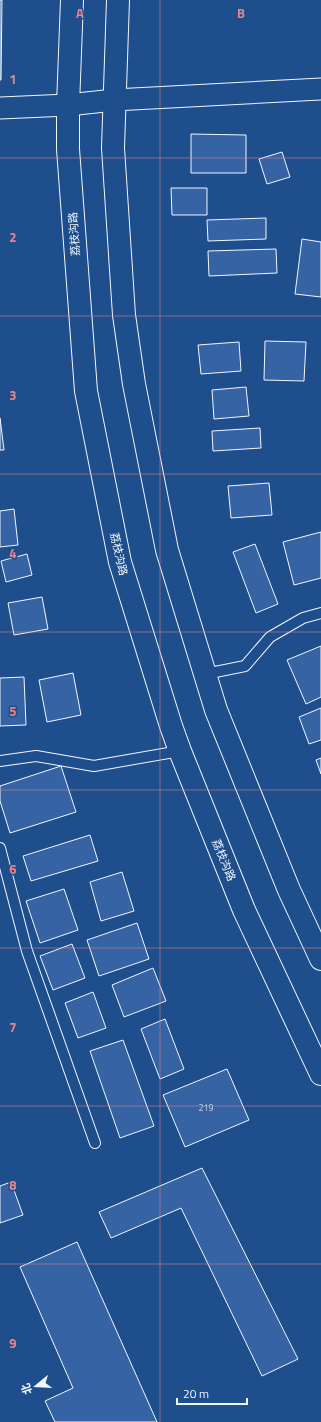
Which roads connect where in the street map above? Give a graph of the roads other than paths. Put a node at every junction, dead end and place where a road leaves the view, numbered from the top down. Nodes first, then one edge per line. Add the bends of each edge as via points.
1 (72, 0) edge
2 (118, 0) edge
3 (321, 89) edge
4 (114, 100) junction
5 (68, 105) junction
6 (0, 108) edge
7 (321, 613) edge
8 (205, 674) junction
9 (180, 751) junction
10 (0, 761) edge
11 (0, 848) edge
12 (321, 959) edge
13 (321, 1074) edge
14 (95, 1144) dead end

1 - 5 main road, 荔枝沟路
2 - 4 main road
3 - 4 street
4 - 5 street
4 - 8 main road via 113,148 124,315 134,384 167,550
5 - 6 street
5 - 9 main road, 荔枝沟路 via 68,149 86,391 120,562
7 - 8 lane via 303,618 270,637 245,666
8 - 12 main road via 216,710 289,890
9 - 10 lane via 94,766 36,756
9 - 13 main road, 荔枝沟路 via 244,910
11 - 14 lane via 27,951

